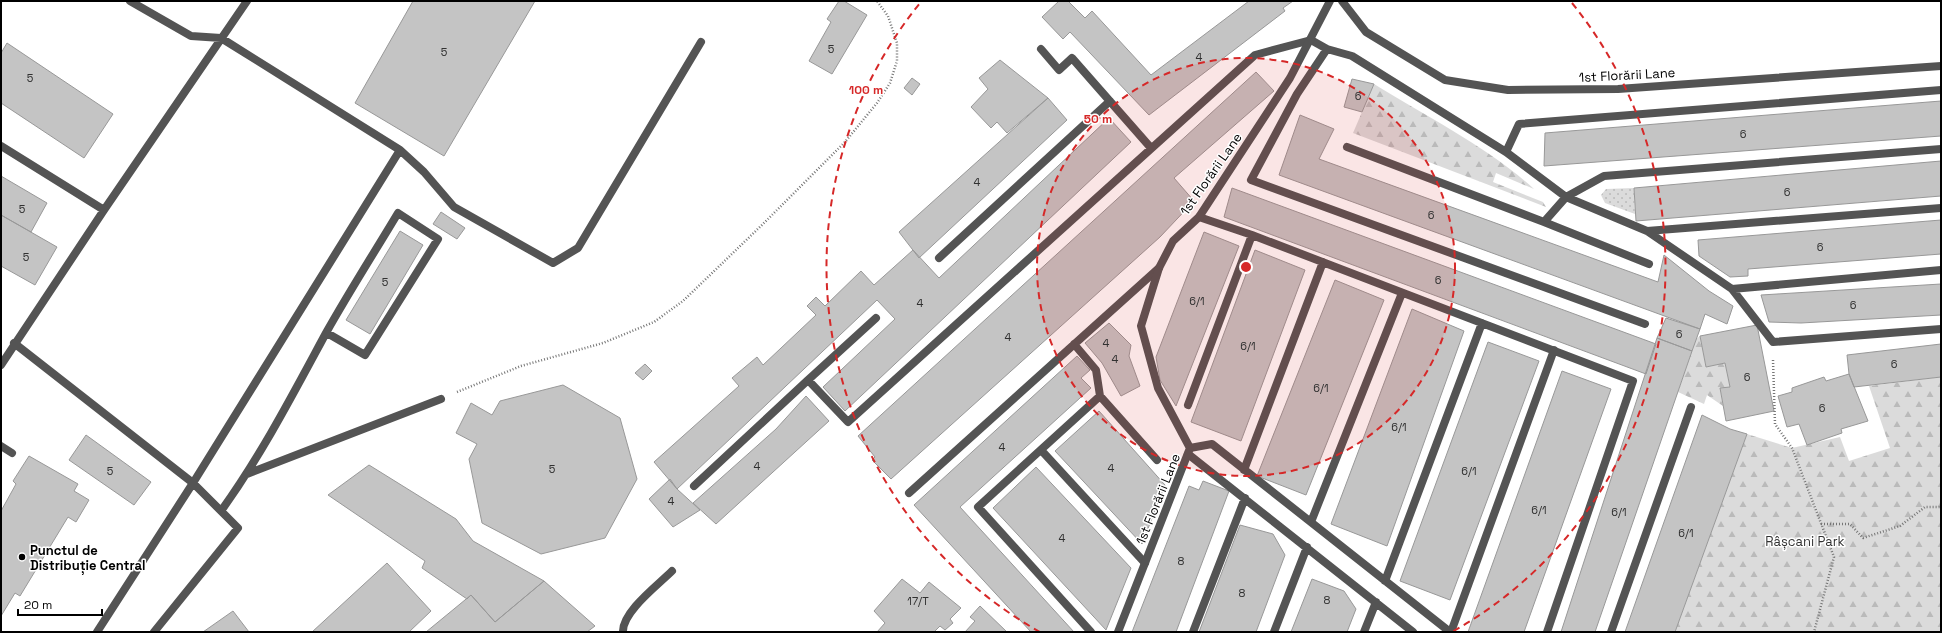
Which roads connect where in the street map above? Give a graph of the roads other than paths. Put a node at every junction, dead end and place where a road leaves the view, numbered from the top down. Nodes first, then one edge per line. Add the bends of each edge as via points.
1 (130, 1) edge
2 (248, 1) edge
3 (1330, 1) edge
4 (1342, 1) edge
5 (221, 38) junction
6 (1311, 40) junction
7 (701, 42) dead end
8 (1041, 49) dead end
9 (1327, 49) junction
10 (1941, 66) edge
11 (1941, 90) edge
12 (1110, 101) junction
13 (1, 146) edge
14 (1347, 147) dead end
15 (1151, 148) junction
16 (1941, 149) edge
17 (400, 150) junction
18 (1506, 152) junction
19 (1566, 197) junction
20 (1941, 208) edge
21 (104, 210) junction
22 (1199, 217) junction
23 (1544, 222) junction
24 (1647, 231) junction
25 (1252, 235) junction
26 (939, 258) dead end
27 (1323, 262) junction
28 (1649, 264) dead end
29 (1159, 268) junction
30 (1941, 270) edge
31 (1732, 290) junction
32 (1402, 293) junction
33 (876, 318) dead end
34 (1482, 323) junction
35 (1645, 324) dead end
36 (1941, 329) edge
37 (327, 333) junction
38 (14, 343) junction
39 (1074, 344) junction
40 (1554, 350) junction
41 (1, 365) edge
42 (808, 380) junction
43 (1100, 396) junction
44 (441, 399) road end
45 (1188, 405) dead end
46 (1691, 407) dead end
47 (1, 446) edge
48 (1041, 450) junction
49 (1189, 451) junction
50 (12, 453) dead end
51 (1157, 460) dead end
52 (1244, 470) junction
53 (247, 474) junction
54 (193, 483) junction
55 (694, 486) dead end
56 (909, 493) dead end
57 (1245, 498) junction
58 (221, 511) junction
59 (1311, 522) junction
60 (1307, 547) junction
61 (1145, 562) junction
62 (672, 572) dead end
63 (1385, 581) junction
64 (1376, 602) junction
65 (98, 632) edge
66 (154, 632) edge
67 (623, 632) edge
68 (1091, 632) edge
69 (1118, 632) edge
70 (1194, 632) edge
71 (1274, 632) edge
72 (1364, 632) edge
73 (1414, 632) edge
74 (1450, 632) edge
75 (1547, 632) edge
76 (1611, 632) edge

1 - 5 street via 192,36
2 - 5 street
3 - 6 street, 1st Florării Lane
4 - 10 street, 1st Florării Lane via 1366,32 1445,80 1508,90 1618,89
5 - 17 street
5 - 21 street
6 - 9 street
6 - 15 street via 1254,54
6 - 22 street, 1st Florării Lane via 1290,78
7 - 17 street via 578,248 553,263 454,207 424,172
8 - 12 street via 1059,70 1072,58
9 - 18 street via 1352,56
9 - 35 street via 1297,94 1251,180
11 - 18 street via 1519,124
12 - 15 street
12 - 26 street
13 - 21 street
14 - 23 street
15 - 42 street via 848,422
16 - 19 street via 1604,176
17 - 54 street
18 - 19 street
19 - 23 street
19 - 24 street
20 - 24 street
21 - 38 street
22 - 25 street
22 - 29 street, 1st Florării Lane via 1173,241
23 - 28 street
24 - 31 street
25 - 27 street
25 - 45 street
27 - 32 street
27 - 52 street
29 - 39 street
29 - 49 street, 1st Florării Lane via 1141,326 1158,388
30 - 31 street
31 - 36 street via 1773,342
32 - 34 street
32 - 59 street
33 - 42 street
34 - 40 street
34 - 63 street
37 - 37 street via 365,355 438,239 398,213
37 - 53 street
38 - 41 street
38 - 54 street
39 - 43 street via 1096,370
39 - 56 street
40 - 74 street
40 - 75 street via 1633,381
42 - 55 street
43 - 48 street
43 - 51 street
44 - 53 street
46 - 76 street
47 - 50 street
48 - 61 street
48 - 68 street via 978,507
49 - 52 street via 1212,444
49 - 57 street
49 - 61 street, 1st Florării Lane
52 - 59 street
53 - 58 street
54 - 58 street
54 - 65 street
57 - 60 street
57 - 70 street
58 - 66 street via 238,528
59 - 63 street
60 - 64 street
60 - 71 street
61 - 69 street, 1st Florării Lane
62 - 67 street via 631,611 625,620
63 - 74 street
64 - 72 street
64 - 73 street

